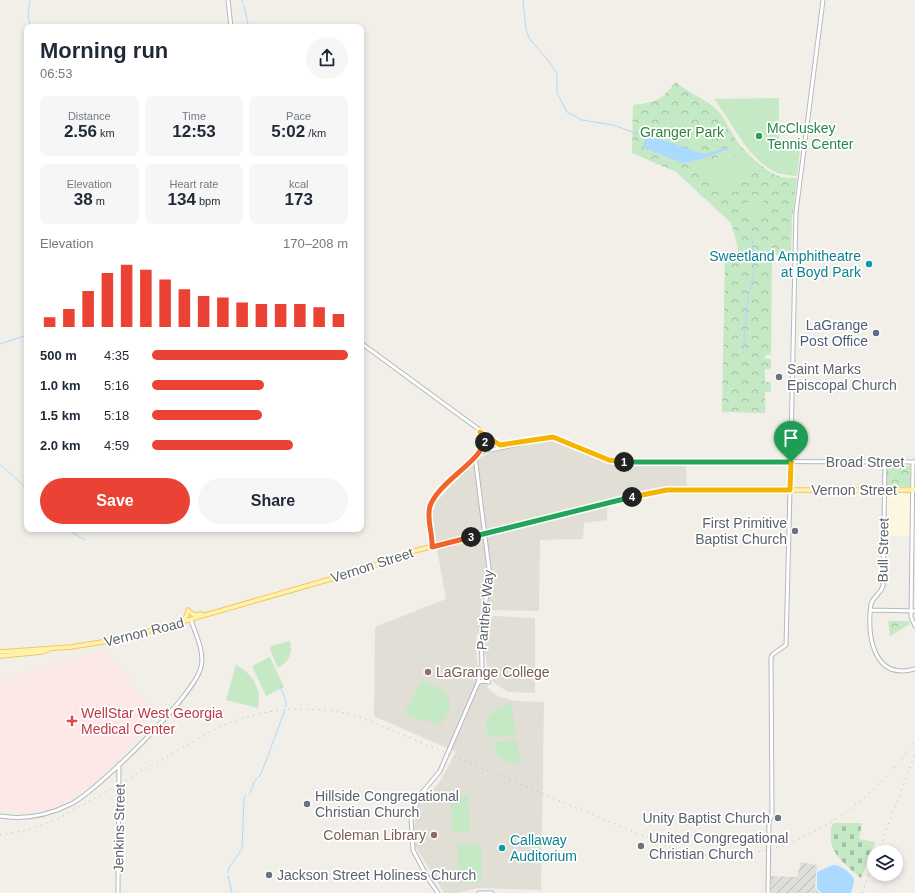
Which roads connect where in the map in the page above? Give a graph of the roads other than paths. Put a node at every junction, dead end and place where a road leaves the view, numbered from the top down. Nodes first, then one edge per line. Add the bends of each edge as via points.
1 (228, 0) edge
2 (823, 0) edge
3 (231, 24) edge
4 (364, 345) edge
5 (480, 432) junction
6 (492, 439) junction
7 (485, 443) junction
8 (496, 443) junction
9 (510, 445) junction
10 (487, 449) junction
11 (494, 449) junction
12 (480, 453) junction
13 (475, 456) junction
14 (791, 462) junction
15 (885, 462) junction
16 (914, 462) edge
17 (790, 490) junction
18 (884, 490) junction
19 (914, 490) edge
20 (485, 534) junction
21 (432, 547) junction
22 (236, 606) joint
23 (871, 610) junction
24 (911, 611) junction
25 (915, 611) edge
26 (213, 613) junction
27 (191, 620) junction
28 (181, 622) junction
29 (915, 626) edge
30 (49, 649) junction
31 (0, 652) edge
32 (0, 656) edge
33 (915, 670) edge
34 (489, 682) dead end
35 (478, 683) junction
36 (119, 764) junction
37 (0, 816) edge
38 (118, 893) edge
39 (438, 893) edge
40 (479, 893) edge
41 (492, 893) edge
42 (768, 893) edge

1 - 3 street
2 - 14 street via 796,212
4 - 5 street
5 - 6 street
5 - 7 street
6 - 7 street
6 - 8 street
7 - 10 street
7 - 12 street
8 - 9 street, Broad Street
8 - 11 street
9 - 11 street, Broad Street
9 - 14 street, Broad Street via 553,437 616,462
10 - 11 street, Broad Street
10 - 12 street
12 - 13 street
13 - 20 street, Panther Way
13 - 21 street via 432,503 429,513
14 - 15 street, Broad Street
14 - 17 street
15 - 16 street, Broad Street
15 - 18 street, Bull Street
16 - 19 street
17 - 18 main road, Vernon Street
17 - 20 main road, Vernon Street via 661,491
17 - 42 street via 786,645 771,657 772,815 769,821
18 - 19 main road, Vernon Street
18 - 23 street, Bull Street via 883,586 872,601
19 - 24 street
20 - 21 main road, Vernon Street
20 - 35 street, Panther Way via 490,577 481,629 482,667
21 - 22 main road, Vernon Street
22 - 26 main road, Vernon Road
23 - 24 street
23 - 33 street via 871,641 877,657 895,670
24 - 25 street
24 - 29 street via 911,619
26 - 27 main road, Vernon Road
26 - 28 main road via 194,615 188,610
27 - 28 main road, Vernon Road
27 - 36 street via 202,657 199,673 174,708
28 - 30 main road, Vernon Road via 122,639
30 - 31 main road, Vernon Road
30 - 32 main road, Vernon Road
34 - 35 street
35 - 39 street, Panther Way via 440,771 420,794 413,809 410,826 411,845 419,864
36 - 37 street via 91,791 65,807 32,817
36 - 38 street, Jenkins Street
40 - 41 street

